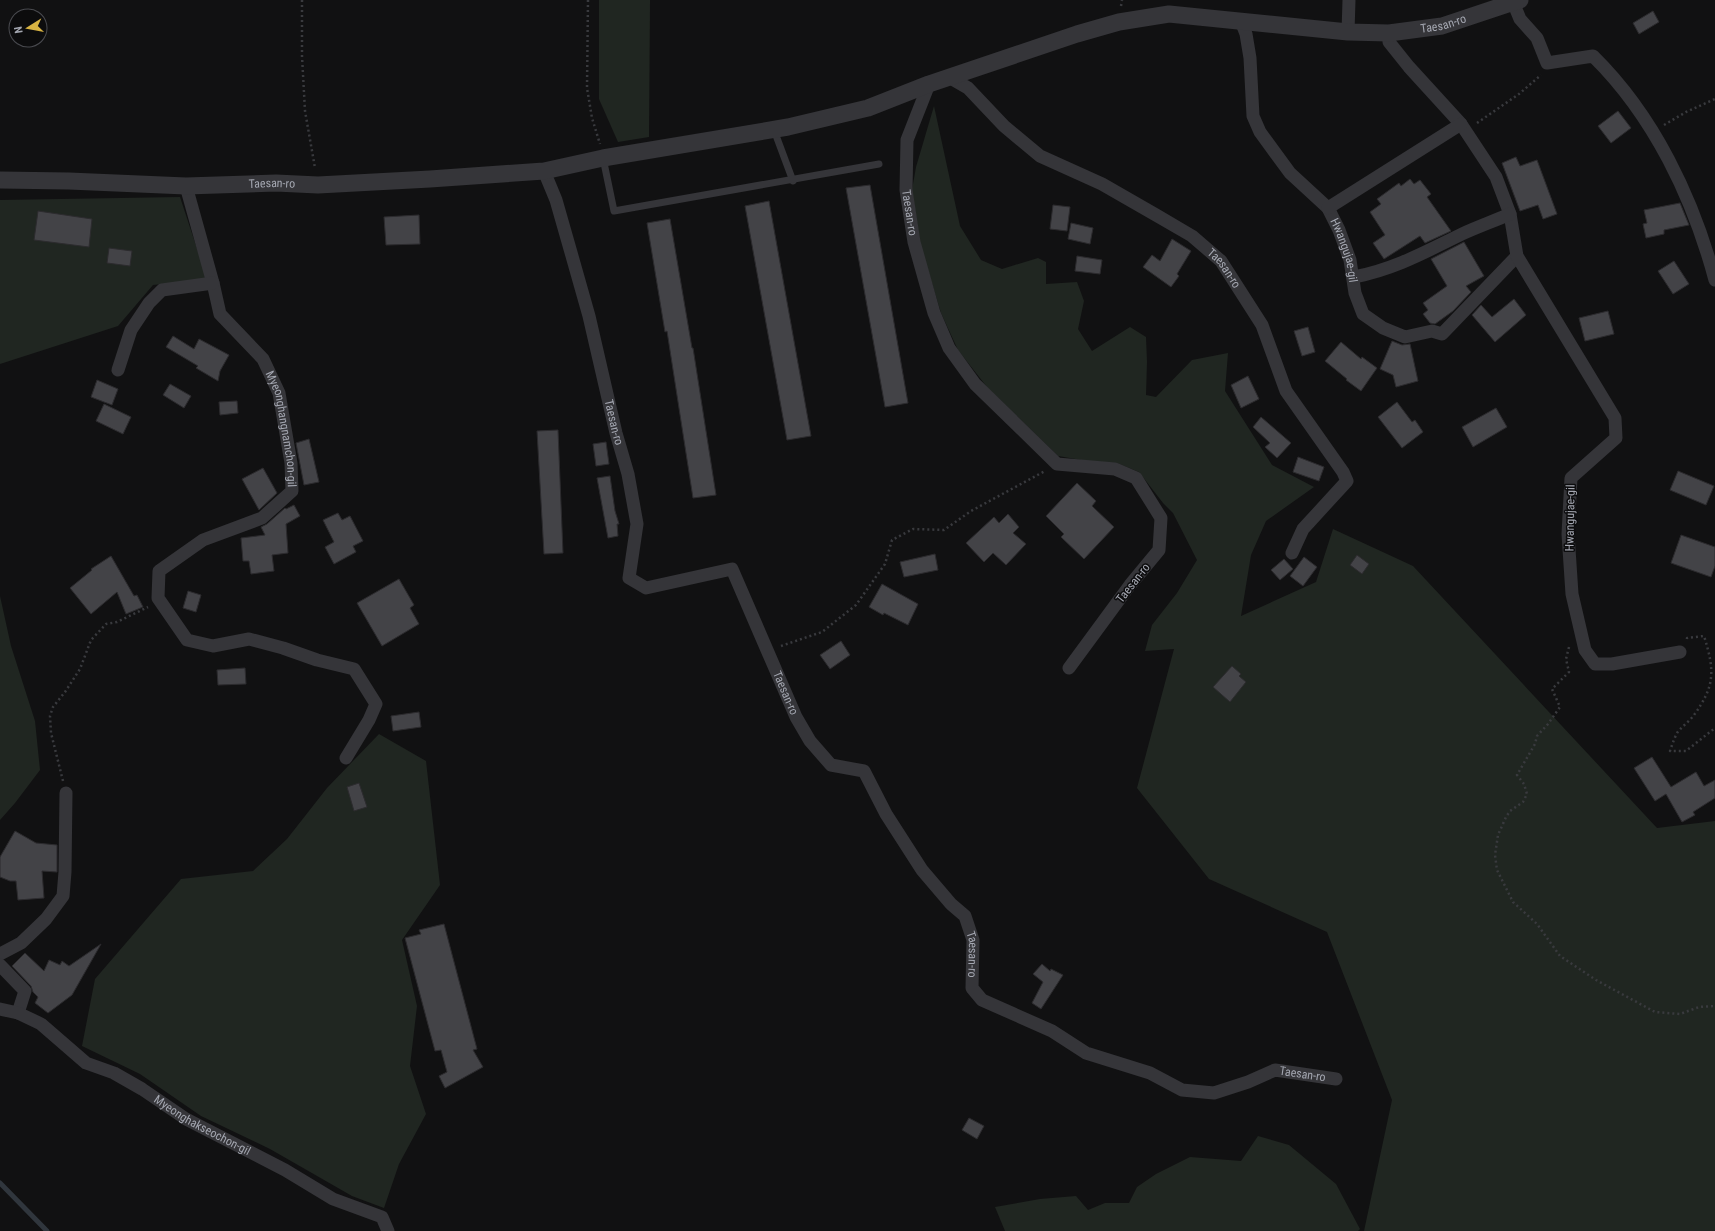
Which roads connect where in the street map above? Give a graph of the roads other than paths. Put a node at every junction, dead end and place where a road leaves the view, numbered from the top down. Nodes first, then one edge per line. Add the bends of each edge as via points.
1 (1349, 0) edge
2 (1516, 1) edge
3 (1241, 21) junction
4 (1348, 32) junction
5 (1389, 33) junction
6 (949, 77) junction
7 (929, 84) junction
8 (1464, 127) junction
9 (774, 129) junction
10 (603, 158) junction
11 (879, 164) dead end
12 (544, 171) junction
13 (0, 180) edge
14 (793, 181) junction
15 (186, 186) junction
16 (1328, 208) junction
17 (1510, 214) junction
18 (1517, 256) junction
19 (1354, 277) junction
20 (1715, 280) edge
21 (213, 283) junction
22 (118, 370) dead end
23 (1292, 553) dead end
24 (1680, 652) road end
25 (1069, 668) dead end
26 (346, 758) dead end
27 (66, 793) road end
28 (0, 954) edge
29 (0, 964) edge
30 (0, 1009) edge
31 (18, 1013) junction
32 (1336, 1079) dead end
33 (388, 1231) edge

1 - 4 street
2 - 5 street, Taesan-ro via 1442,26
2 - 20 street, Taesan-ro via 1520,19 1537,38 1547,63 1593,56 1614,77 1653,131 1694,212 1706,244
3 - 4 street, Taesan-ro
3 - 6 street, Taesan-ro via 1169,14 1119,22
3 - 16 street, Hwangujae-gil via 1250,58 1253,116 1260,132 1290,173
4 - 5 street, Taesan-ro
5 - 8 street, Hwangujae-gil via 1389,42
6 - 7 street, Taesan-ro
6 - 23 street, Taesan-ro via 968,88 1004,126 1040,156 1102,184 1156,215 1192,236 1221,261 1262,324 1286,391 1347,481 1303,529
7 - 9 street, Taesan-ro via 868,108
7 - 25 street, Taesan-ro via 907,140 906,190 914,242 934,314 949,348 975,384 1058,464 1115,469 1136,478 1161,518 1159,550
8 - 16 street
8 - 17 street, Hwangujae-gil via 1496,177
9 - 10 street, Taesan-ro
9 - 14 lane
10 - 12 street, Taesan-ro
10 - 14 lane via 614,211
11 - 14 lane
12 - 15 street, Taesan-ro via 318,185 276,183
12 - 32 street, Taesan-ro via 556,200 589,316 628,474 637,524 629,578 646,588 732,569 796,717 810,741 831,765 864,771 886,814 922,870 951,904 965,916 973,940 972,988 982,1000 1052,1031 1086,1054 1150,1073 1182,1090 1214,1094 1275,1070
13 - 15 street, Taesan-ro
15 - 21 street, Myeonghangnamchon-gil
16 - 19 street, Hwangujae-gil via 1339,230
17 - 18 street, Hwangujae-gil
17 - 19 street via 1401,264 1377,273
18 - 19 street, Hwangujae-gil via 1442,334 1432,332 1404,337 1383,328 1363,314 1355,293
18 - 24 street, Hwangujae-gil via 1615,418 1616,438 1571,478 1568,534 1572,594 1585,650 1594,664 1612,664
21 - 22 street via 162,290 131,330
21 - 26 street, Myeonghangnamchon-gil via 220,314 263,359 279,393 291,463 292,491 262,518 203,540 159,571 158,598 187,640 213,646 249,639 354,669 376,704
27 - 28 street via 63,896 46,919 21,943
29 - 31 street via 25,991
30 - 31 street, Myeonghakseochon-gil
31 - 33 street, Myeonghakseochon-gil via 41,1024 86,1063 114,1073 186,1119 285,1170 333,1199 382,1217

